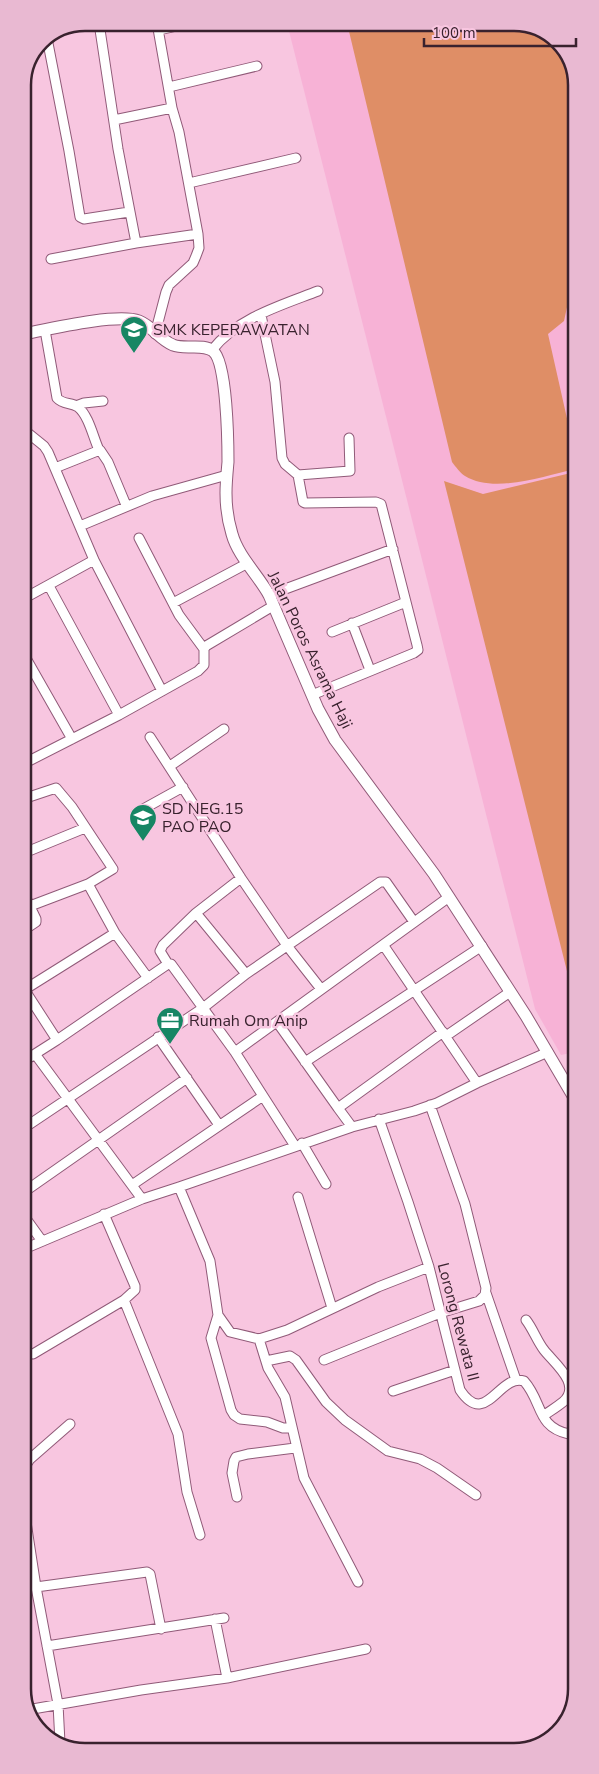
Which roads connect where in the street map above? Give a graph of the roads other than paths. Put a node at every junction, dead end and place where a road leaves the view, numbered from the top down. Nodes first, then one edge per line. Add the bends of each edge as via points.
1 (100, 31) edge
2 (159, 31) edge
3 (48, 46) edge
4 (257, 66) dead end
5 (169, 87) junction
6 (172, 108) junction
7 (114, 120) junction
8 (296, 158) dead end
9 (188, 184) junction
10 (129, 212) junction
11 (198, 234) junction
12 (136, 243) junction
13 (51, 259) dead end
14 (318, 291) dead end
15 (261, 314) junction
16 (45, 330) junction
17 (31, 333) edge
18 (155, 334) junction
19 (212, 350) junction
20 (103, 401) dead end
21 (76, 406) junction
22 (31, 435) edge
23 (348, 438) dead end
24 (99, 450) junction
25 (55, 468) junction
26 (227, 475) junction
27 (298, 475) junction
28 (126, 506) junction
29 (80, 526) junction
30 (139, 538) dead end
31 (392, 549) junction
32 (94, 560) junction
33 (248, 564) junction
34 (48, 586) junction
35 (31, 596) edge
36 (271, 600) junction
37 (406, 602) junction
38 (173, 603) junction
39 (352, 623) junction
40 (332, 632) dead end
41 (204, 649) junction
42 (31, 667) edge
43 (370, 670) junction
44 (162, 691) junction
45 (312, 695) junction
46 (119, 715) junction
47 (224, 729) dead end
48 (150, 737) dead end
49 (72, 739) junction
50 (31, 760) edge
51 (170, 766) junction
52 (183, 787) junction
53 (31, 796) edge
54 (136, 813) dead end
55 (85, 828) junction
56 (31, 849) edge
57 (241, 878) junction
58 (88, 884) junction
59 (449, 897) junction
60 (31, 906) edge
61 (31, 909) edge
62 (196, 912) junction
63 (414, 922) junction
64 (31, 925) edge
65 (115, 933) junction
66 (288, 946) junction
67 (384, 946) junction
68 (482, 946) junction
69 (168, 964) junction
70 (246, 974) junction
71 (148, 978) junction
72 (31, 986) edge
73 (321, 989) junction
74 (414, 989) junction
75 (510, 992) junction
76 (31, 1001) edge
77 (203, 1008) junction
78 (277, 1022) junction
79 (445, 1034) junction
80 (158, 1037) junction
81 (57, 1040) junction
82 (235, 1052) junction
83 (548, 1052) junction
84 (35, 1054) junction
85 (31, 1057) edge
86 (305, 1062) junction
87 (187, 1078) junction
88 (477, 1083) junction
89 (568, 1087) edge
90 (263, 1096) junction
91 (67, 1099) junction
92 (430, 1105) junction
93 (338, 1108) junction
94 (379, 1119) junction
95 (31, 1123) edge
96 (219, 1125) junction
97 (352, 1127) junction
98 (100, 1140) junction
99 (299, 1144) junction
100 (326, 1184) dead end
101 (132, 1185) junction
102 (31, 1187) edge
103 (179, 1187) junction
104 (298, 1197) dead end
105 (142, 1198) junction
106 (104, 1214) junction
107 (31, 1226) edge
108 (42, 1241) junction
109 (31, 1246) edge
110 (429, 1267) junction
111 (486, 1293) junction
112 (124, 1300) junction
113 (332, 1308) junction
114 (440, 1313) junction
115 (218, 1315) junction
116 (526, 1320) dead end
117 (259, 1339) junction
118 (33, 1354) dead end
119 (324, 1360) dead end
120 (266, 1361) junction
121 (455, 1370) junction
122 (516, 1380) junction
123 (568, 1381) edge
124 (393, 1390) dead end
125 (568, 1393) edge
126 (544, 1416) junction
127 (70, 1424) dead end
128 (292, 1428) junction
129 (568, 1434) edge
130 (295, 1448) junction
131 (31, 1459) edge
132 (476, 1495) dead end
133 (237, 1496) dead end
134 (200, 1534) dead end
135 (31, 1554) edge
136 (358, 1582) dead end
137 (36, 1587) junction
138 (160, 1629) junction
139 (47, 1646) junction
140 (366, 1649) dead end
141 (227, 1678) junction
142 (58, 1704) junction
143 (35, 1709) edge
144 (60, 1737) edge

1 - 7 street
2 - 5 street
3 - 10 street via 80,217 84,220
4 - 5 street
5 - 6 street
6 - 7 street
6 - 9 street
7 - 10 street
8 - 9 street
9 - 11 street
10 - 12 street
11 - 12 street
11 - 18 street via 199,248 193,263 169,285
12 - 13 street
14 - 15 street
15 - 19 street via 230,331
15 - 27 street via 275,382 281,454 285,464
16 - 17 street
16 - 18 street via 127,318 142,322
16 - 21 street via 57,398
18 - 19 street via 172,345
19 - 26 street, Jalan Poros Asrama Haji via 221,366 227,428
20 - 21 street
21 - 24 street via 84,414
22 - 25 street via 44,446
23 - 27 street via 350,471
24 - 25 street
24 - 28 street via 108,462
25 - 29 street
26 - 28 street
26 - 33 street, Jalan Poros Asrama Haji via 226,506 232,536
27 - 31 street via 305,503 380,502
28 - 29 street
29 - 32 street
30 - 38 street
31 - 36 street
31 - 37 street
32 - 34 street
32 - 44 street
33 - 36 street, Jalan Poros Asrama Haji
33 - 38 street
34 - 35 street
34 - 46 street
36 - 41 street
36 - 45 street, Jalan Poros Asrama Haji
37 - 39 street
37 - 43 street via 418,650
38 - 41 street
39 - 40 street
39 - 43 street
41 - 44 street via 203,668
42 - 49 street
43 - 45 street
44 - 46 street
45 - 59 street, Jalan Poros Asrama Haji via 335,740
46 - 49 street
47 - 51 street
48 - 51 street
49 - 50 street
51 - 52 street
52 - 54 street
52 - 57 street
53 - 55 street via 56,788
55 - 56 street
55 - 58 street via 113,870
57 - 62 street
57 - 66 street
58 - 60 street
58 - 65 street
59 - 63 street
59 - 68 street, Jalan Poros Asrama Haji
61 - 64 street via 36,922
62 - 69 street via 161,948
62 - 70 street
63 - 66 street via 383,882
63 - 67 street
65 - 71 street
65 - 72 street
66 - 70 street
66 - 73 street
67 - 73 street
67 - 74 street
68 - 74 street
68 - 75 street, Jalan Poros Asrama Haji
69 - 71 street
69 - 77 street via 174,967
70 - 77 street
71 - 81 street
73 - 78 street
74 - 79 street
74 - 86 street
75 - 79 street
75 - 83 street, Jalan Poros Asrama Haji
76 - 81 street
77 - 80 street
77 - 82 street
78 - 82 street
78 - 86 street
79 - 88 street
79 - 93 street
80 - 87 street
80 - 91 street
81 - 84 street
82 - 90 street
83 - 88 street
83 - 89 street, Jalan Poros Asrama Haji
84 - 85 street
84 - 91 street
86 - 93 street
87 - 96 street
87 - 98 street
88 - 92 street
90 - 96 street
90 - 99 street
91 - 95 street
91 - 98 street
92 - 94 street
92 - 111 street via 465,1204
93 - 97 street
94 - 97 street
94 - 110 street, Lorong Rewata II
96 - 101 street
97 - 99 street
98 - 101 street
98 - 102 street
99 - 100 street
99 - 103 street
101 - 105 street
103 - 105 street
103 - 115 street via 210,1261
104 - 113 street
105 - 106 street
106 - 108 street
106 - 112 street via 135,1288
107 - 108 street
108 - 109 street
110 - 113 street
110 - 114 street, Lorong Rewata II
111 - 114 street via 479,1301
111 - 122 street
112 - 118 street
112 - 134 street via 178,1434 187,1492
113 - 117 street via 287,1330
114 - 119 street
114 - 121 street, Lorong Rewata II
115 - 117 street via 230,1332
115 - 128 street via 211,1338 234,1415 240,1419
116 - 123 street
117 - 120 street
120 - 128 street via 285,1396
120 - 132 street via 290,1356 326,1402 345,1420 388,1451 420,1459
121 - 122 street, Lorong Rewata II via 460,1390 467,1400 476,1404 492,1398
121 - 124 street
122 - 126 street via 528,1385
125 - 126 street
126 - 129 street via 550,1427
127 - 131 street
128 - 130 street
130 - 133 street via 236,1457 232,1473
130 - 136 street via 304,1478
135 - 137 street
137 - 138 street via 147,1572
137 - 139 street
138 - 139 street
138 - 141 street via 220,1619
139 - 142 street
140 - 141 street
141 - 142 street
142 - 143 street
142 - 144 street

